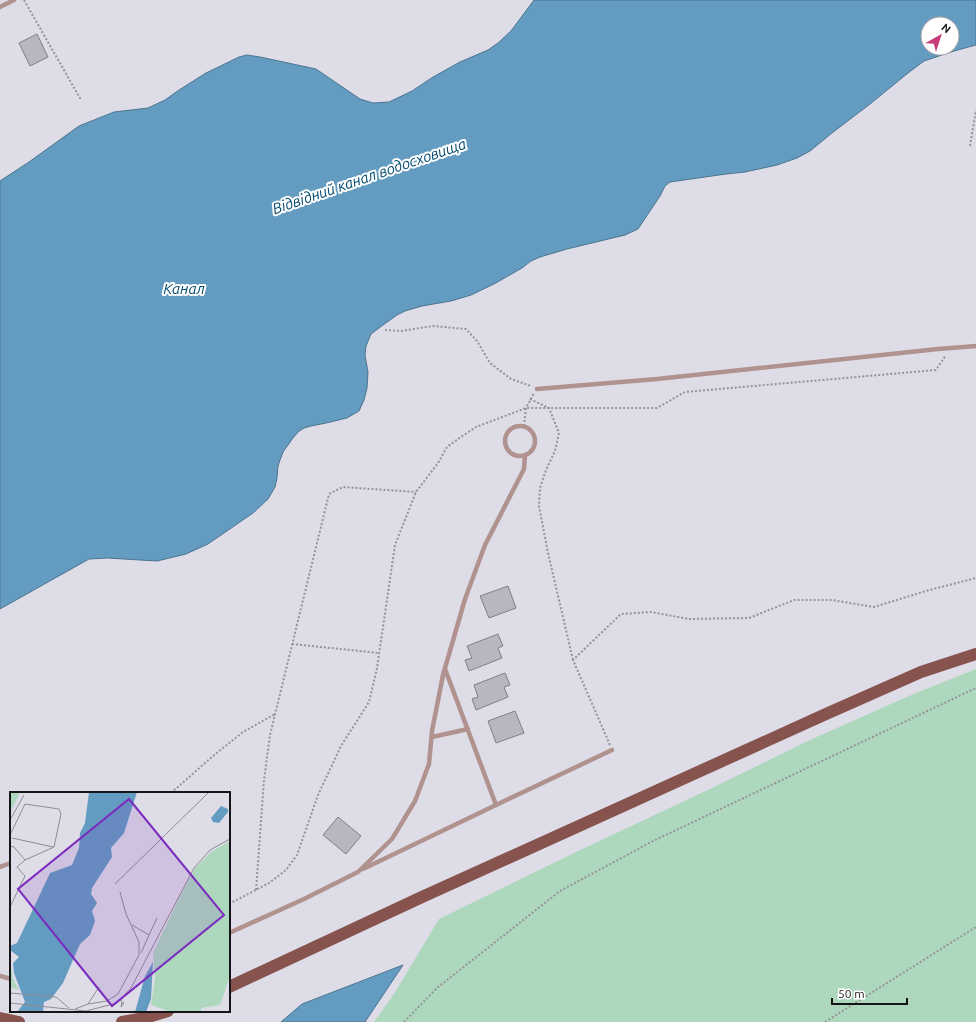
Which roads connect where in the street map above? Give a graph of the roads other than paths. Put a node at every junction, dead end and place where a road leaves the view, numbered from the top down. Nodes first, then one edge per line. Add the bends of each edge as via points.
1 (14, 0) edge
2 (0, 7) edge
3 (976, 346) edge
4 (537, 388) road end
5 (525, 455) junction
6 (976, 654) edge
7 (445, 669) junction
8 (468, 729) junction
9 (432, 737) junction
10 (612, 750) road end
11 (496, 805) junction
12 (10, 863) edge
13 (0, 867) edge
14 (358, 872) junction
15 (230, 933) edge
16 (0, 976) edge
17 (10, 979) edge
18 (230, 987) edge
19 (165, 1012) edge
20 (0, 1018) edge
21 (19, 1022) edge
22 (122, 1022) edge

1 - 2 lane
3 - 4 lane via 657,379
5 - 5 lane via 515,455 505,444 507,434 514,427 524,426 532,432 534,445
5 - 7 lane via 524,469 485,545 470,585
6 - 18 main road via 921,672 833,710
7 - 8 lane
7 - 9 lane
8 - 9 lane
8 - 11 lane
9 - 14 lane via 429,764 415,801 392,839
10 - 11 lane
11 - 14 lane
12 - 13 lane
14 - 15 lane
16 - 17 lane
19 - 22 main road
20 - 21 main road

